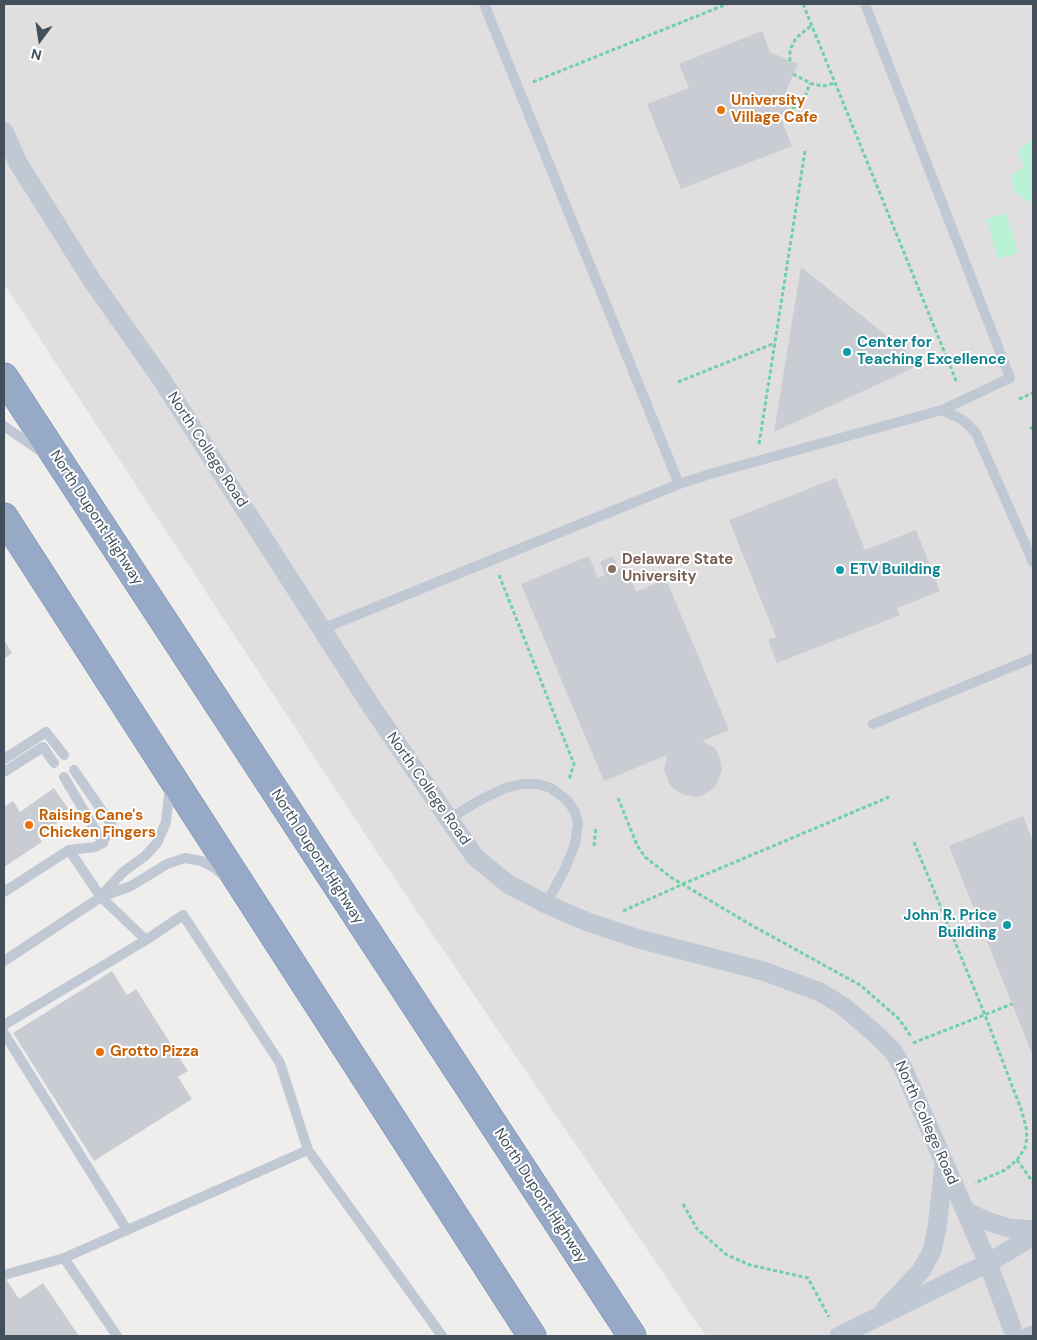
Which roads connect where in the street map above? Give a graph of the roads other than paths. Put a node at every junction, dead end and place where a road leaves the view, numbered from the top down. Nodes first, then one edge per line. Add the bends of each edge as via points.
1 (484, 4) edge
2 (865, 4) edge
3 (4, 131) edge
4 (4, 377) edge
5 (942, 410) junction
6 (4, 426) edge
7 (61, 464) junction
8 (679, 484) junction
9 (4, 517) edge
10 (1033, 562) edge
11 (322, 629) junction
12 (1033, 658) edge
13 (873, 724) dead end
14 (64, 755) dead end
15 (4, 759) edge
16 (54, 763) dead end
17 (74, 770) dead end
18 (4, 772) edge
19 (64, 776) dead end
20 (171, 777) junction
21 (449, 819) junction
22 (103, 843) junction
23 (69, 850) junction
24 (4, 892) edge
25 (101, 897) junction
26 (250, 898) junction
27 (546, 904) junction
28 (146, 940) junction
29 (4, 960) edge
30 (4, 1025) edge
31 (4, 1033) edge
32 (308, 1150) junction
33 (944, 1163) junction
34 (966, 1211) junction
35 (127, 1230) junction
36 (1033, 1230) edge
37 (1033, 1236) edge
38 (64, 1258) junction
39 (988, 1263) junction
40 (4, 1275) edge
41 (878, 1317) junction
42 (117, 1336) edge
43 (442, 1336) edge
44 (532, 1336) edge
45 (632, 1336) edge
46 (839, 1336) edge
47 (1015, 1336) edge

1 - 8 lane
2 - 5 lane via 1010,378
3 - 11 street, North College Road via 18,163 92,282 158,374
4 - 7 highway, North Dupont Highway
5 - 8 lane
5 - 10 lane via 963,420 976,433
6 - 7 lane
7 - 45 highway, North Dupont Highway
8 - 11 lane
9 - 20 highway
11 - 21 street, North College Road
12 - 13 lane
14 - 15 lane via 46,732
16 - 18 lane via 43,747
17 - 22 lane via 111,824
19 - 22 lane
20 - 25 lane via 166,822 157,843 123,872
20 - 26 highway
21 - 27 street, North College Road via 475,857 493,873
21 - 27 lane via 505,788 522,784 551,788 568,801 578,823 576,844
22 - 23 lane
23 - 24 lane
23 - 25 lane
25 - 26 lane via 131,886 166,864 185,858 213,867
25 - 28 lane
25 - 29 lane
26 - 44 highway
27 - 33 street, North College Road via 593,925 638,939 792,980 843,1006 893,1051
28 - 30 lane
28 - 32 lane via 183,915 280,1063
31 - 35 lane
32 - 35 lane
32 - 43 lane
33 - 34 street, North College Road
33 - 41 street via 932,1251 921,1271
34 - 36 street via 1009,1228
34 - 39 street, North College Road
35 - 38 lane
37 - 39 street
38 - 40 lane
38 - 42 lane
39 - 41 street
39 - 47 street, North College Road
41 - 46 street

